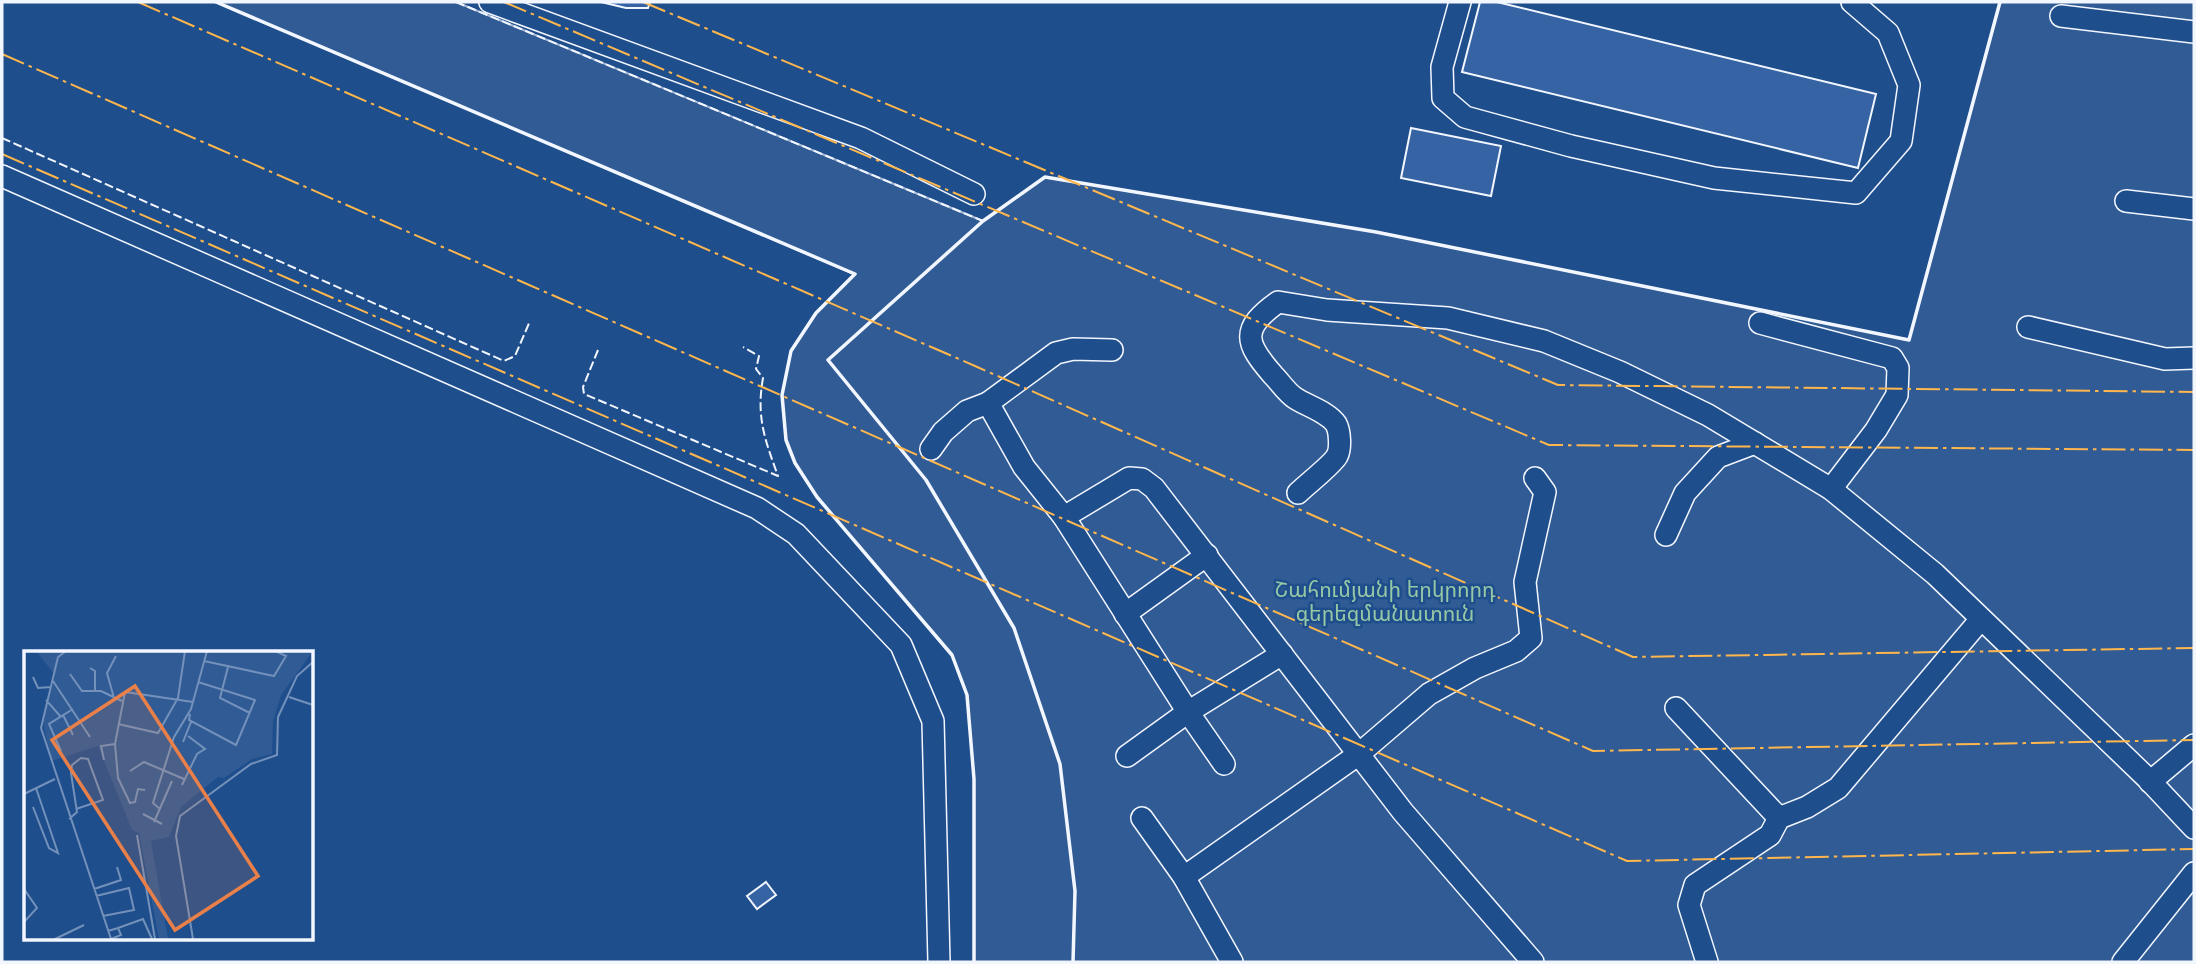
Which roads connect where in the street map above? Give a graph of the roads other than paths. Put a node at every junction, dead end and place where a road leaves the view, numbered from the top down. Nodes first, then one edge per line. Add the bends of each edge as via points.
1 (490, 2) edge
2 (1460, 2) edge
3 (1852, 2) edge
4 (2061, 16) dead end
5 (2194, 32) edge
6 (2, 176) edge
7 (974, 194) dead end
8 (2126, 201) dead end
9 (2194, 209) edge
10 (1760, 323) dead end
11 (2028, 327) dead end
12 (1112, 350) dead end
13 (2194, 358) edge
14 (988, 403) junction
15 (1755, 443) junction
16 (931, 449) dead end
17 (1535, 478) dead end
18 (1831, 489) junction
19 (1298, 493) dead end
20 (1064, 517) junction
21 (1666, 535) dead end
22 (1207, 555) junction
23 (1125, 614) junction
24 (1981, 619) junction
25 (1282, 653) junction
26 (1676, 708) dead end
27 (1188, 712) junction
28 (2194, 745) edge
29 (1359, 754) junction
30 (1127, 756) dead end
31 (1224, 764) dead end
32 (2150, 782) junction
33 (1142, 818) dead end
34 (1779, 818) junction
35 (2194, 828) edge
36 (2194, 873) edge
37 (1184, 877) junction
38 (939, 962) edge
39 (1232, 962) edge
40 (1533, 962) edge
41 (1707, 962) edge
42 (2123, 962) edge

1 - 7 lane via 861,138
2 - 3 lane via 1442,77 1443,98 1465,117 1714,178 1856,193 1902,141 1909,85 1888,33
4 - 5 lane
6 - 38 lane via 757,508 796,534 901,645 933,721
8 - 9 lane
10 - 18 lane via 1892,358 1898,368 1897,395
11 - 13 lane via 2165,359
12 - 14 lane via 1056,353
14 - 16 lane via 967,411
14 - 20 lane via 1024,467
15 - 18 lane
15 - 19 lane via 1620,372 1544,341 1448,318 1278,302 1252,326 1255,354 1293,397 1336,425 1340,441 1337,457
15 - 21 lane via 1718,457 1685,493
17 - 29 lane via 1545,492 1525,582 1531,638 1516,651 1429,694
18 - 24 lane via 1936,574
20 - 22 lane via 1129,478 1142,479
20 - 23 lane
22 - 23 lane
22 - 25 lane
23 - 27 lane
24 - 32 lane
24 - 34 lane via 1838,788
25 - 27 lane
25 - 29 lane
26 - 34 lane
27 - 30 lane
27 - 31 lane
28 - 32 lane
29 - 37 lane
29 - 40 lane
32 - 35 lane
33 - 37 lane
34 - 41 lane via 1770,835 1695,886 1689,905
36 - 42 lane
37 - 39 lane

